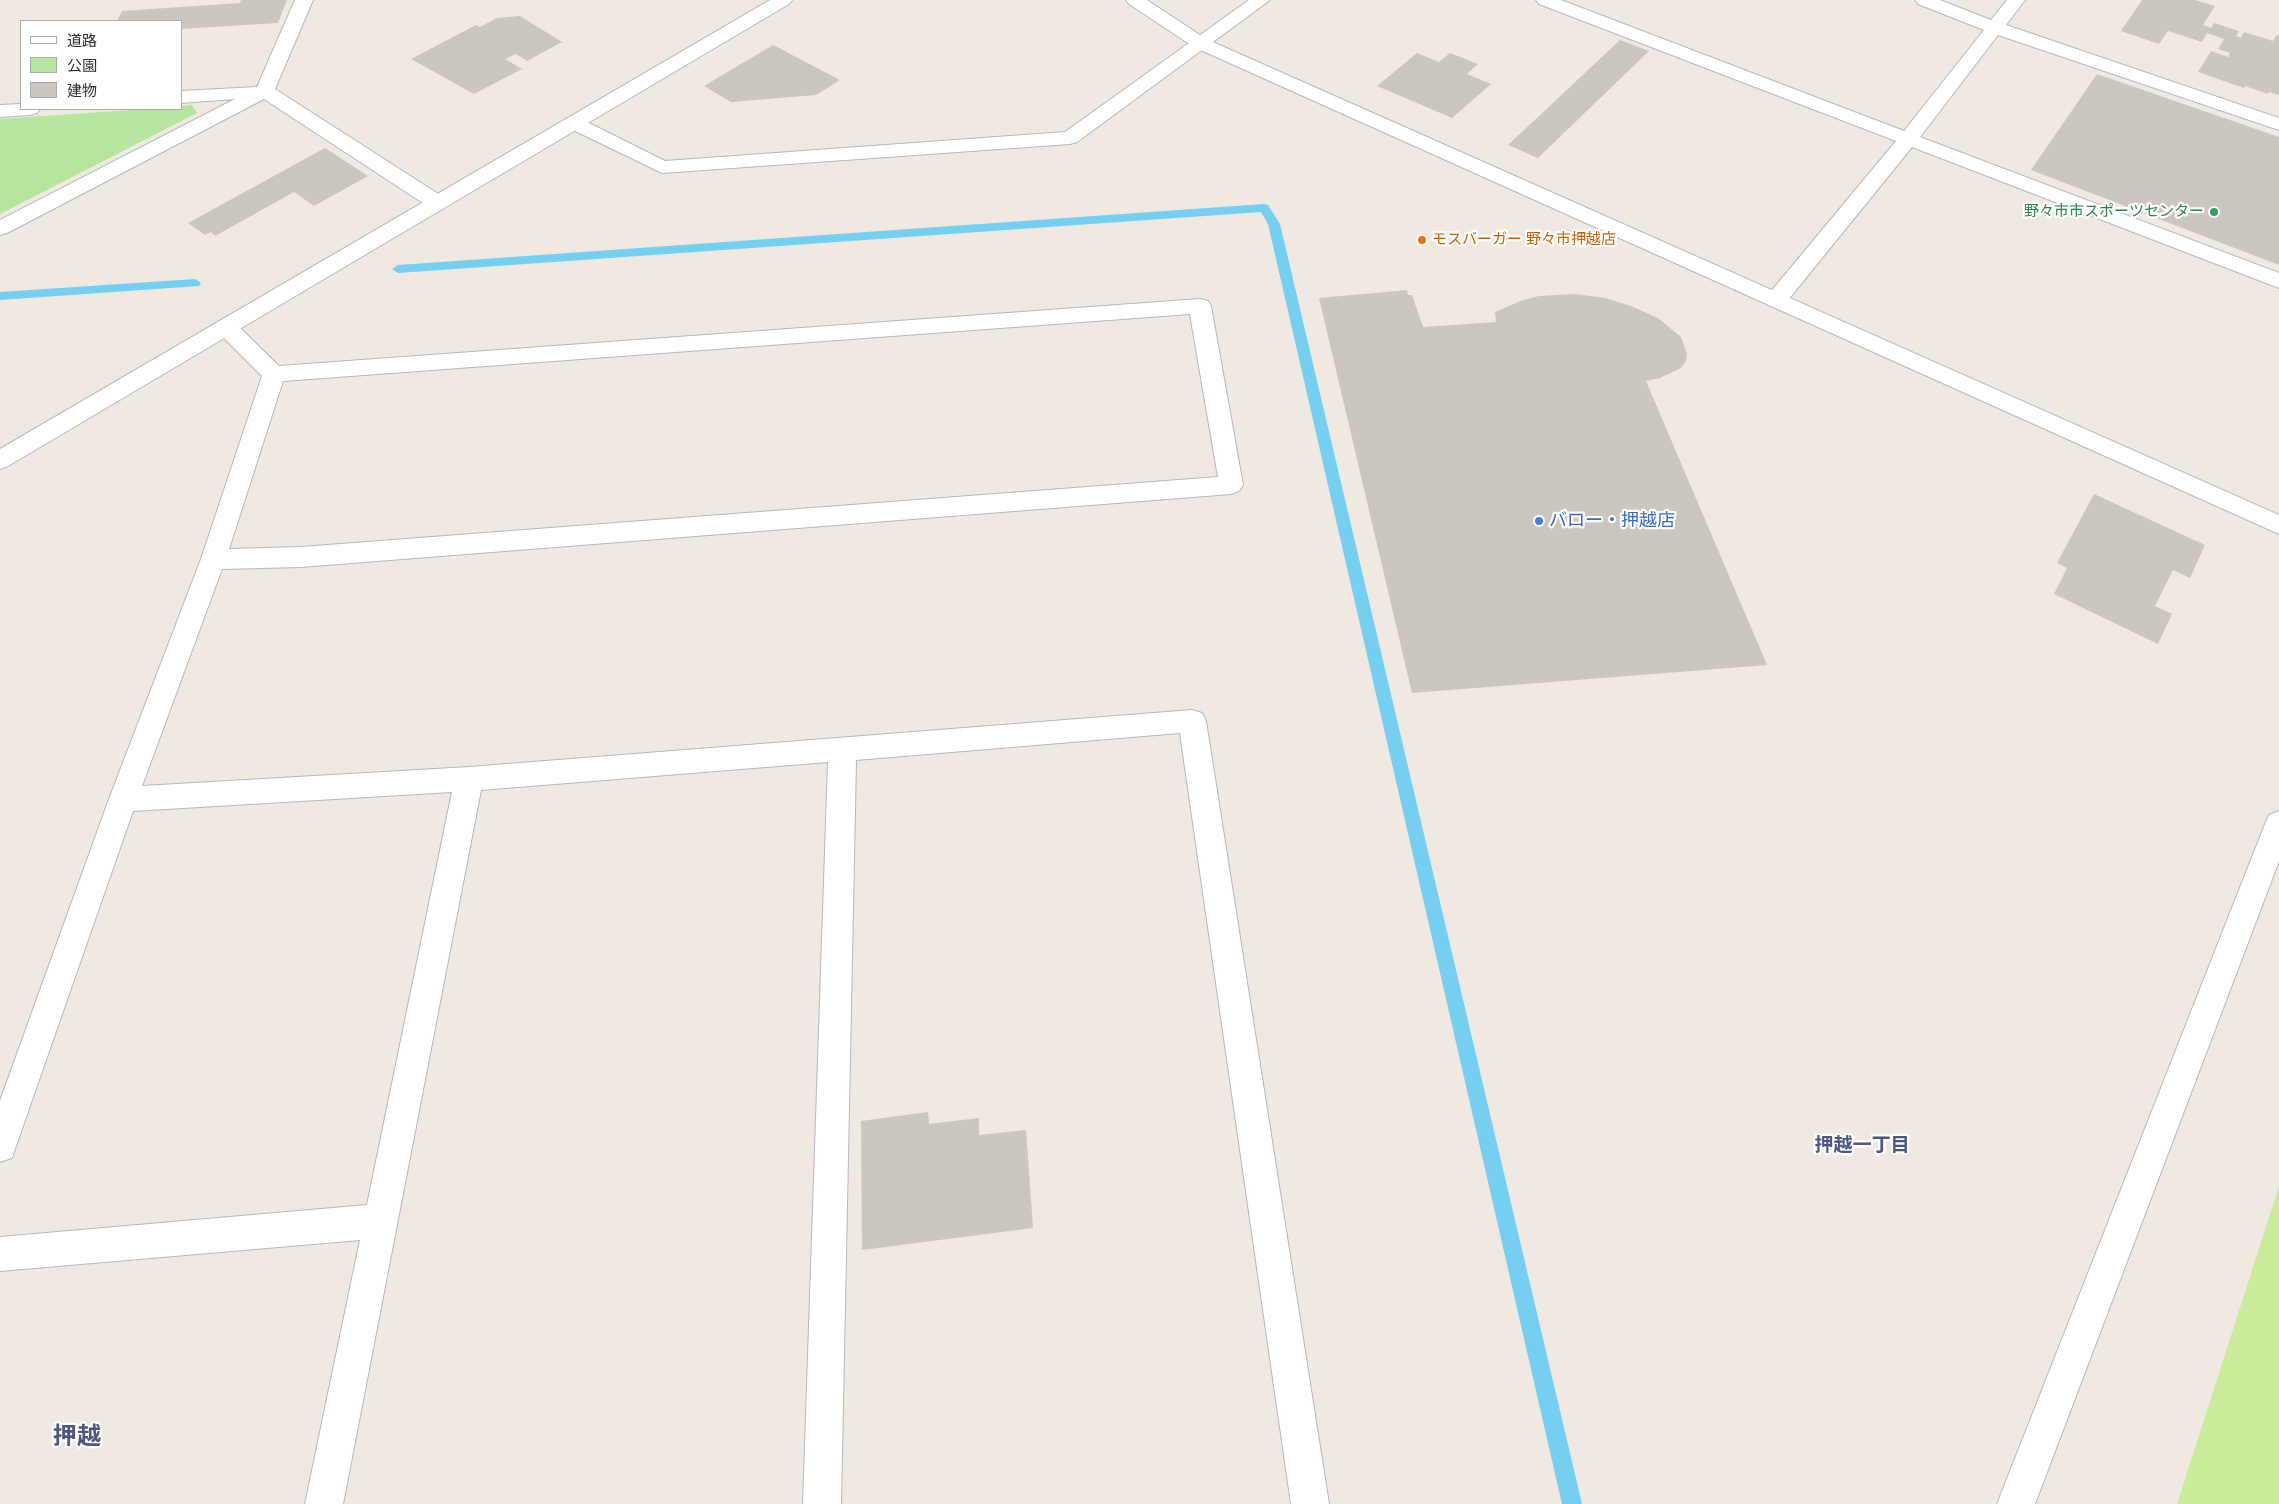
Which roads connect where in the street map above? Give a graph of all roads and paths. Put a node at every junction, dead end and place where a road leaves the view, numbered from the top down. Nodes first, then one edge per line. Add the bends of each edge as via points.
1 (304, 0) edge
2 (783, 0) edge
3 (1135, 0) edge
4 (1261, 0) edge
5 (1545, 0) edge
6 (1924, 0) edge
7 (2016, 0) edge
8 (1993, 27) junction
9 (1200, 43) junction
10 (265, 91) junction
11 (182, 97) edge
12 (20, 110) edge
13 (0, 111) edge
14 (574, 123) junction
15 (2279, 124) edge
16 (1908, 139) junction
17 (436, 202) junction
18 (0, 228) edge
19 (2279, 281) edge
20 (1776, 300) junction
21 (226, 327) junction
22 (274, 374) junction
23 (0, 460) edge
24 (2279, 526) edge
25 (212, 559) junction
26 (842, 749) junction
27 (469, 779) junction
28 (123, 799) junction
29 (2279, 824) edge
30 (0, 1146) edge
31 (380, 1221) junction
32 (0, 1254) edge
33 (324, 1504) edge
34 (822, 1504) edge
35 (1310, 1504) edge
36 (2016, 1504) edge

1 - 10 street
2 - 14 street
3 - 9 street
4 - 9 street
5 - 16 street
6 - 8 street
7 - 8 street
8 - 15 street
8 - 16 street
9 - 14 street via 1070,138 662,167
9 - 20 street
10 - 11 street
10 - 17 street
10 - 18 street
12 - 13 street
14 - 17 street
16 - 19 street
16 - 20 street
17 - 21 street
20 - 24 street
21 - 22 street
21 - 23 street
22 - 25 street
22 - 25 street via 1200,306 1231,485 302,557
25 - 28 street
26 - 27 street
26 - 34 street
26 - 35 street via 1192,721
27 - 28 street
27 - 31 street
28 - 30 street
29 - 36 street
31 - 32 street
31 - 33 street

